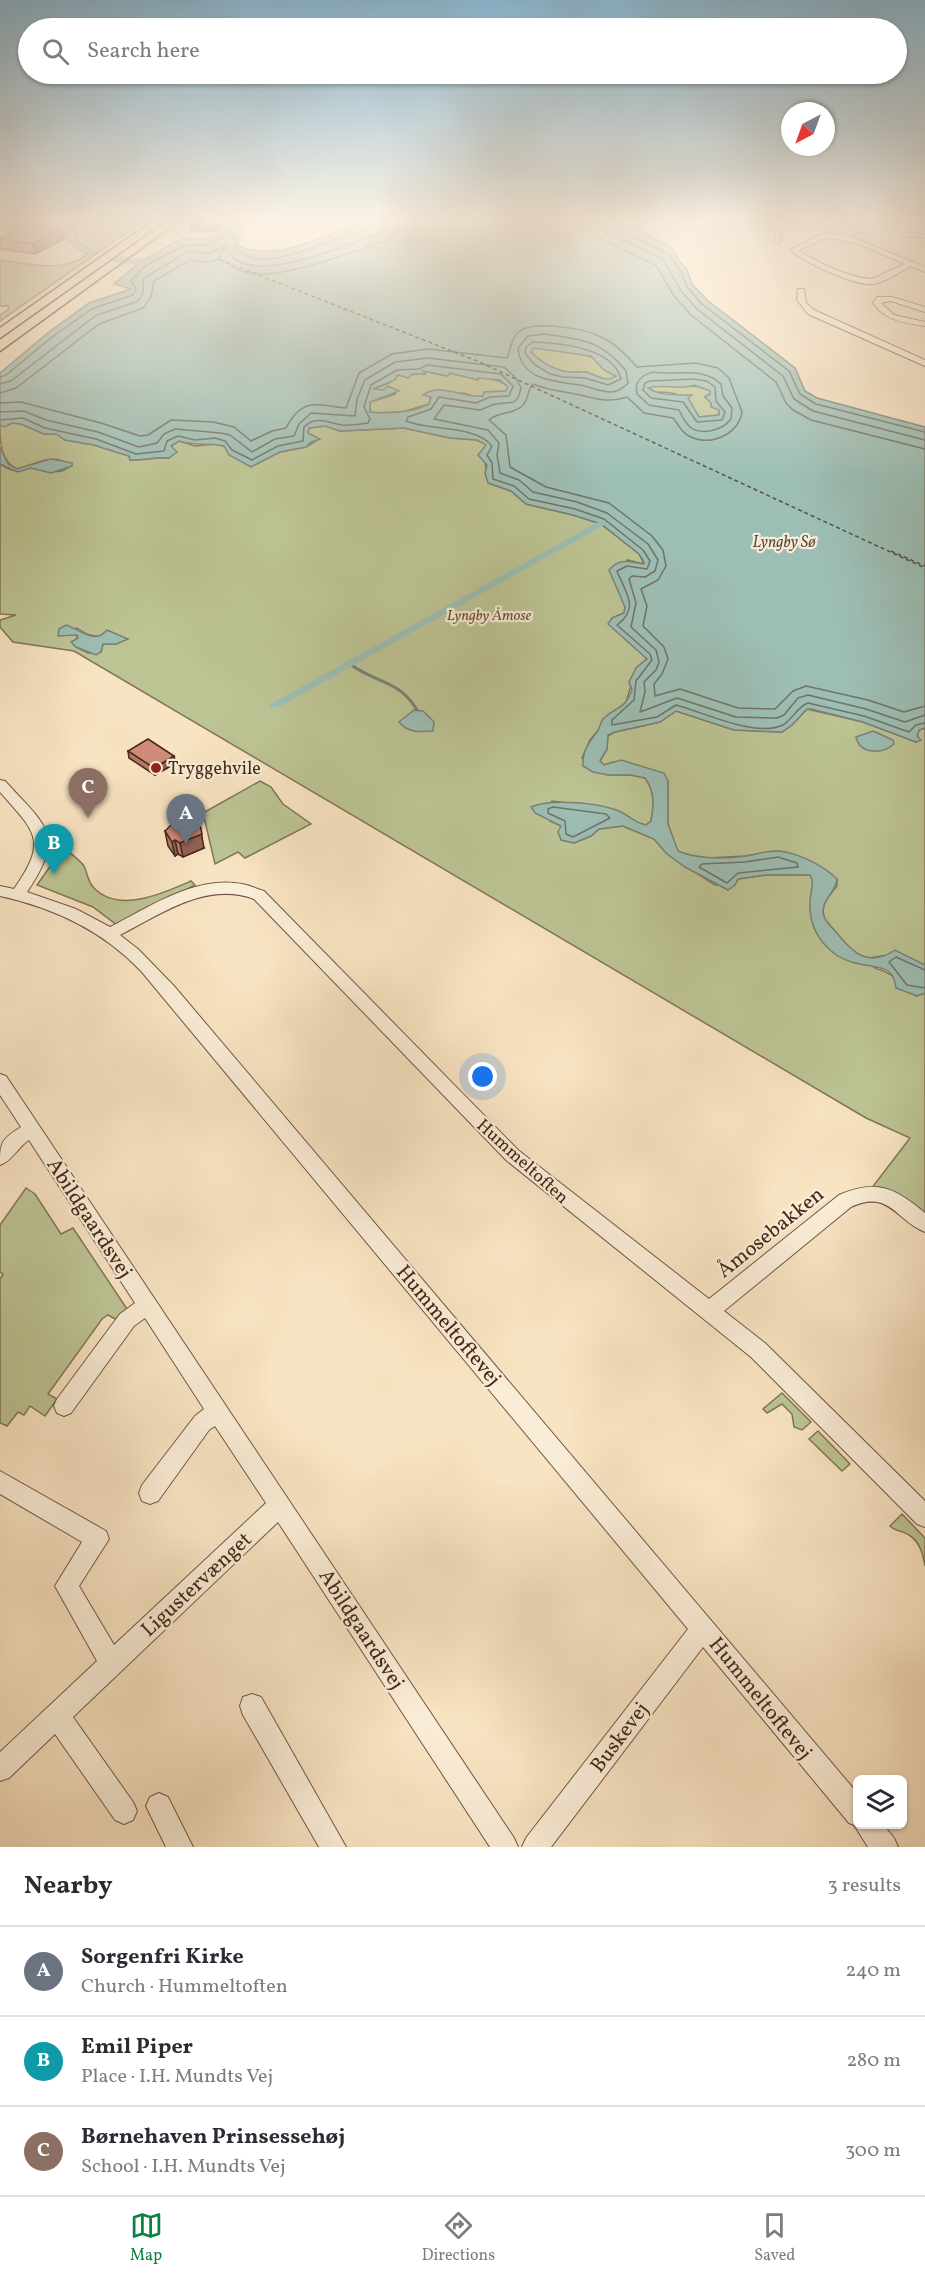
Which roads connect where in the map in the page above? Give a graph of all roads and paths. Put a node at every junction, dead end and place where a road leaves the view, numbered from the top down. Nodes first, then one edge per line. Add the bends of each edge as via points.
1 (31, 304) edge
2 (42, 304) edge
3 (802, 304) edge
4 (878, 304) edge
5 (908, 304) edge
6 (925, 310) edge
7 (925, 324) edge
8 (0, 326) edge
9 (0, 334) edge
10 (923, 360) edge
11 (0, 784) edge
12 (9, 892) edge
13 (109, 934) junction
14 (0, 1081) edge
15 (33, 1130) junction
16 (0, 1158) edge
17 (925, 1224) edge
18 (148, 1305) junction
19 (710, 1310) junction
20 (64, 1406) dead end
21 (218, 1411) junction
22 (0, 1482) edge
23 (150, 1492) dead end
24 (280, 1505) junction
25 (925, 1516) edge
26 (703, 1628) junction
27 (112, 1663) junction
28 (252, 1706) dead end
29 (57, 1715) junction
30 (0, 1769) edge
31 (159, 1806) dead end
32 (853, 1808) edge
33 (124, 1810) dead end
34 (870, 1829) edge
35 (180, 1847) edge
36 (333, 1847) edge
37 (505, 1847) edge
38 (535, 1847) edge
39 (885, 1847) edge

1 - 8 highway
2 - 9 highway
3 - 10 street via 811,312
4 - 7 street via 894,318
5 - 6 street
11 - 12 street via 37,826 44,843 40,861
12 - 13 street, Hummeltoftevej via 71,913
13 - 19 street, Hummeltoften via 202,889 233,886 259,895 512,1155
13 - 26 street, Hummeltoftevej via 168,990
14 - 15 street, Abildgaardsvej
15 - 16 street via 14,1140
15 - 18 street, Abildgaardsvej
17 - 19 street, Åmosebakken via 902,1204 883,1196 866,1193 845,1201
18 - 20 street via 127,1320
18 - 21 street, Abildgaardsvej
19 - 25 street, Hummeltoften via 800,1390
21 - 23 street via 202,1423
21 - 24 street, Abildgaardsvej
22 - 27 street via 98,1539 66,1586
24 - 27 street, Ligustervænget
24 - 37 street, Abildgaardsvej
26 - 32 street, Hummeltoftevej
26 - 38 street, Buskevej
27 - 29 street, Ligustervænget
28 - 36 street
29 - 30 street, Ligustervænget
29 - 33 street
31 - 35 street
34 - 39 street

